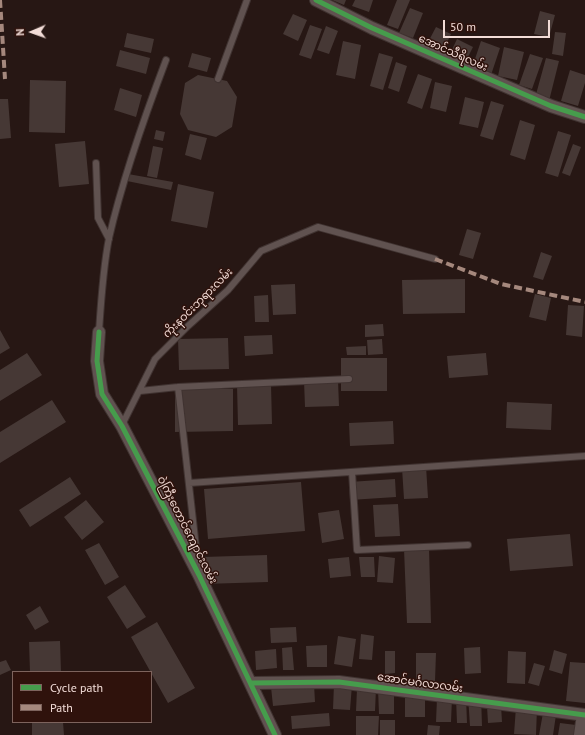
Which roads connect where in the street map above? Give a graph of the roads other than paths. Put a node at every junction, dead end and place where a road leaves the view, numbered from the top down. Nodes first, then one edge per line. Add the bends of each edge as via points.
1 (247, 0) edge
2 (316, 0) edge
3 (166, 60) dead end
4 (218, 79) dead end
5 (585, 117) edge
6 (96, 163) dead end
7 (109, 239) junction
8 (435, 259) dead end
9 (99, 332) joint
10 (349, 379) dead end
11 (178, 387) junction
12 (140, 391) junction
13 (122, 426) junction
14 (585, 456) edge
15 (352, 472) junction
16 (189, 483) junction
17 (468, 545) dead end
18 (199, 575) junction
19 (251, 683) junction
20 (584, 715) edge
21 (275, 735) edge
22 (580, 735) edge

1 - 4 lane
2 - 5 street, အောင်သီရိလမ်း via 372,28 551,106
3 - 7 lane via 136,141
6 - 7 lane via 98,218
7 - 9 lane
8 - 12 lane, ကိုးနဝင်းဘုရားလမ်း via 318,227 261,251 228,290 155,359
9 - 13 street, ဝဲကြီးတောင်ကျောင်းလမ်း via 96,361 102,394
10 - 11 lane
11 - 12 lane
11 - 16 lane
12 - 13 lane, ကိုးနဝင်းဘုရားလမ်း
13 - 18 street, ဝဲကြီးတောင်ကျောင်းလမ်း
14 - 15 lane
15 - 16 lane
15 - 17 lane via 357,550
16 - 18 lane
18 - 19 street, ဝဲကြီးတောင်ကျောင်းလမ်း
19 - 20 street, အောင်မင်္ဂလာလမ်း via 338,682
19 - 21 street, ဝဲကြီးတောင်ကျောင်းလမ်း
20 - 22 street

